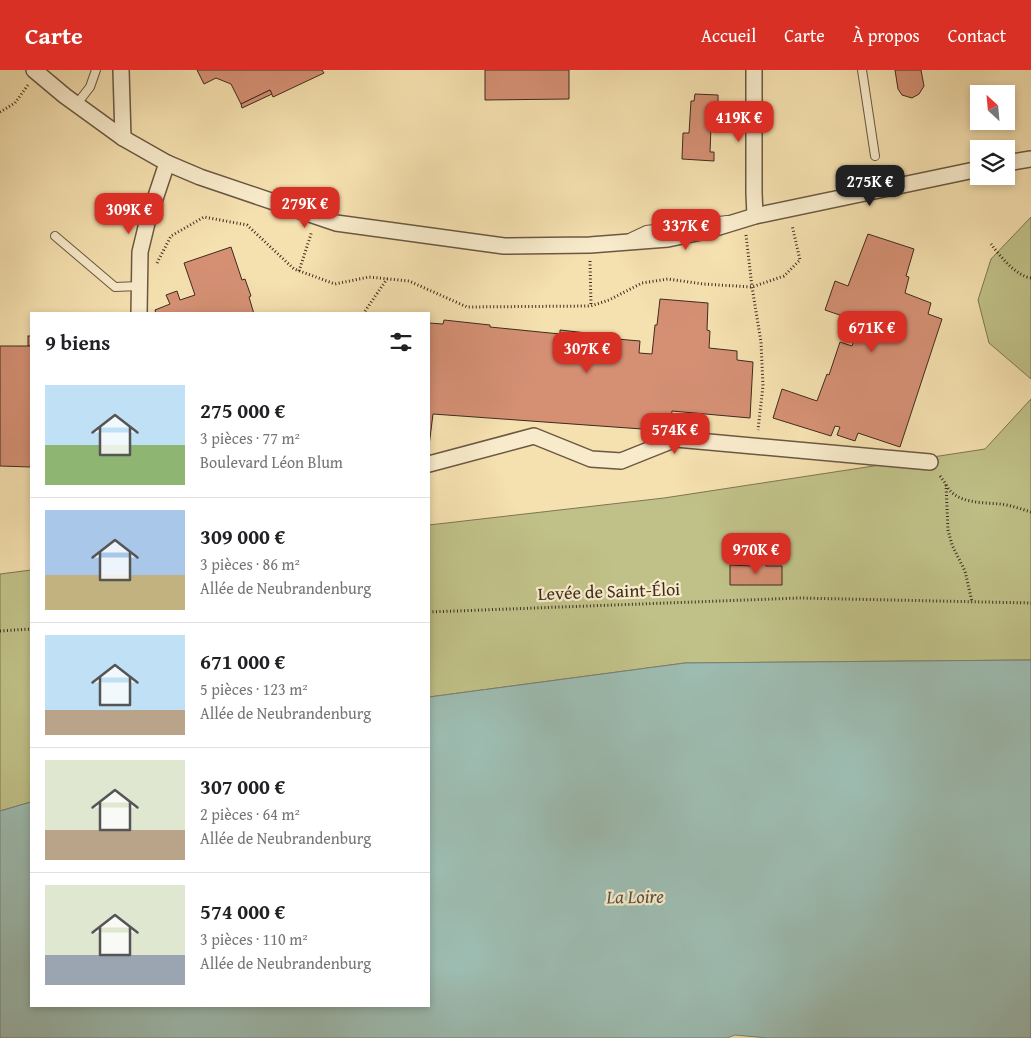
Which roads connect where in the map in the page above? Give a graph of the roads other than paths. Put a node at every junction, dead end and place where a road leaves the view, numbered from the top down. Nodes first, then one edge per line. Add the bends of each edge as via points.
1 (96, 70) edge
2 (122, 70) edge
3 (754, 70) edge
4 (862, 70) edge
5 (35, 71) edge
6 (76, 104) junction
7 (123, 138) junction
8 (875, 156) dead end
9 (1031, 159) edge
10 (1015, 162) edge
11 (167, 163) junction
12 (970, 171) edge
13 (750, 218) junction
14 (55, 236) dead end
15 (140, 286) junction
16 (139, 312) edge
17 (930, 462) road end
18 (430, 464) edge

1 - 6 lane via 90,87
2 - 7 street
3 - 13 street via 754,194
4 - 8 lane
5 - 6 street
6 - 7 street
7 - 11 street
9 - 10 street
11 - 13 street via 336,224 504,246 590,245 668,239
11 - 15 street via 140,252
12 - 13 street
14 - 15 lane via 115,287
15 - 16 street
17 - 18 street via 676,438 621,461 591,459 534,436

